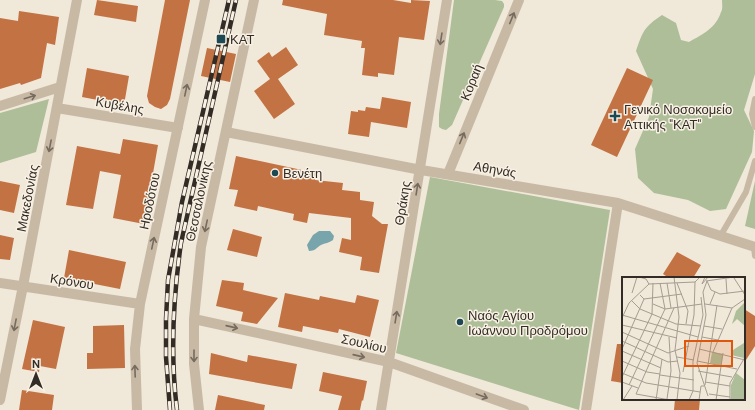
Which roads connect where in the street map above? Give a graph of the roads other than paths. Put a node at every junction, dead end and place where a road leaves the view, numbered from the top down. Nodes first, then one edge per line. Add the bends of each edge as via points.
1 (77, 0) edge
2 (205, 0) edge
3 (254, 0) edge
4 (447, 0) edge
5 (519, 0) edge
6 (60, 87) junction
7 (755, 99) edge
8 (0, 106) edge
9 (57, 108) junction
10 (755, 127) edge
11 (178, 128) junction
12 (226, 132) junction
13 (755, 161) edge
14 (420, 170) junction
15 (448, 174) junction
16 (618, 203) junction
17 (722, 235) junction
18 (755, 250) edge
19 (0, 283) edge
20 (23, 286) junction
21 (140, 304) junction
22 (194, 319) junction
23 (389, 362) junction
24 (0, 400) edge
25 (136, 410) edge
26 (199, 410) edge
27 (381, 410) edge
28 (524, 410) edge
29 (586, 410) edge

1 - 6 street, Μακεδονίας
11 -> 2 street, Ηροδότου
3 - 12 street, Θεσσαλονίκης
4 -> 14 street, Θράκης
15 -> 5 street, Κοραή
8 -> 6 street
6 - 9 street, Μακεδονίας
7 - 10 lane via 752,114
9 - 11 street, Κυβέλης
9 -> 20 street, Μακεδονίας
21 -> 11 street, Ηροδότου
12 - 14 street, Αθηνάς
12 -> 22 street, Θεσσαλονίκης via 201,248
13 - 17 lane via 746,192
14 - 15 street, Αθηνάς
23 -> 14 street, Θράκης
15 - 16 street, Αθηνάς
16 - 17 street, Αθηνάς
16 - 29 street
17 - 18 street, Αθηνάς
19 - 20 street, Κρόνου
20 - 21 street, Κρόνου
20 -> 24 street, Μακεδονίας
25 -> 21 street, Ηροδότου via 135,348
22 -> 23 street, Σουλίου
22 -> 26 street, Θεσσαλονίκης via 194,364
23 - 27 street, Θράκης
23 -> 28 street, Σουλίου

